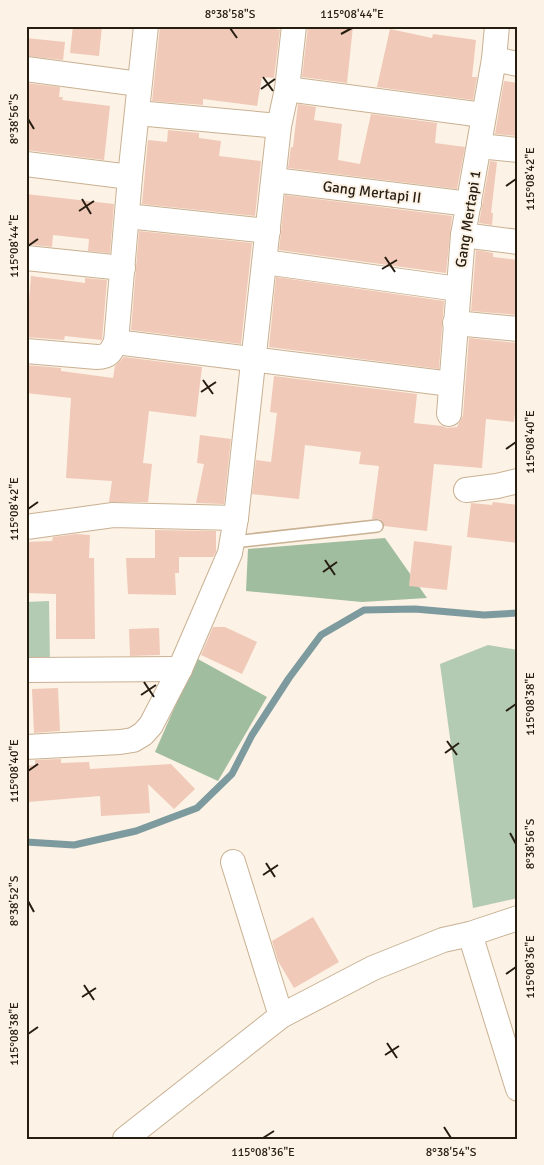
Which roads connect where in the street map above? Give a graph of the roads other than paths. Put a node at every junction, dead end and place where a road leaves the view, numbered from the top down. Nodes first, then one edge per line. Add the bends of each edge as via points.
1 (146, 26) edge
2 (294, 26) edge
3 (497, 26) edge
4 (494, 59) junction
5 (518, 64) edge
6 (26, 70) edge
7 (139, 84) junction
8 (288, 88) junction
9 (136, 113) junction
10 (483, 115) junction
11 (279, 126) junction
12 (479, 146) junction
13 (518, 150) edge
14 (26, 164) edge
15 (130, 177) junction
16 (274, 180) junction
17 (469, 204) junction
18 (127, 216) junction
19 (268, 230) junction
20 (463, 235) junction
21 (518, 242) edge
22 (26, 258) edge
23 (265, 262) junction
24 (123, 268) junction
25 (458, 289) junction
26 (455, 323) junction
27 (518, 329) edge
28 (116, 342) junction
29 (26, 351) edge
30 (253, 359) junction
31 (451, 384) junction
32 (449, 414) dead end
33 (518, 481) edge
34 (466, 490) dead end
35 (236, 518) junction
36 (377, 526) dead end
37 (26, 527) edge
38 (233, 542) junction
39 (180, 669) junction
40 (26, 670) edge
41 (26, 747) edge
42 (234, 862) dead end
43 (518, 918) edge
44 (470, 934) junction
45 (281, 1016) junction
46 (518, 1089) edge
47 (125, 1139) edge

1 - 7 street
2 - 8 street
3 - 4 street, Gang Mertapi 1
4 - 5 street
4 - 10 street, Gang Mertapi 1
6 - 7 street
7 - 9 street
8 - 10 street
8 - 11 street
9 - 11 street
9 - 15 street
10 - 12 street, Gang Mertapi 1
11 - 16 street
12 - 13 street
12 - 17 street, Gang Mertapi 1
14 - 15 street
15 - 18 street
16 - 17 street, Gang Mertapi II
16 - 19 street
17 - 20 street, Gang Mertapi 1
18 - 19 street
18 - 24 street
19 - 23 street
20 - 21 street
20 - 25 street, Gang Mertapi 1
22 - 24 street
23 - 25 street
23 - 30 street
24 - 28 street
25 - 26 street, Gang Mertapi 1
26 - 27 street
26 - 31 street, Gang Mertapi 1
28 - 29 street via 112,352 97,358
28 - 30 street
30 - 31 street
30 - 35 street
31 - 32 street, Gang Mertapi 1
33 - 34 street
35 - 37 street via 113,515
35 - 38 street
36 - 38 lane
38 - 39 street
39 - 40 street
39 - 41 street via 151,725 134,740
42 - 45 street
43 - 44 street
44 - 45 street via 443,940 373,968
44 - 46 street
45 - 47 street

